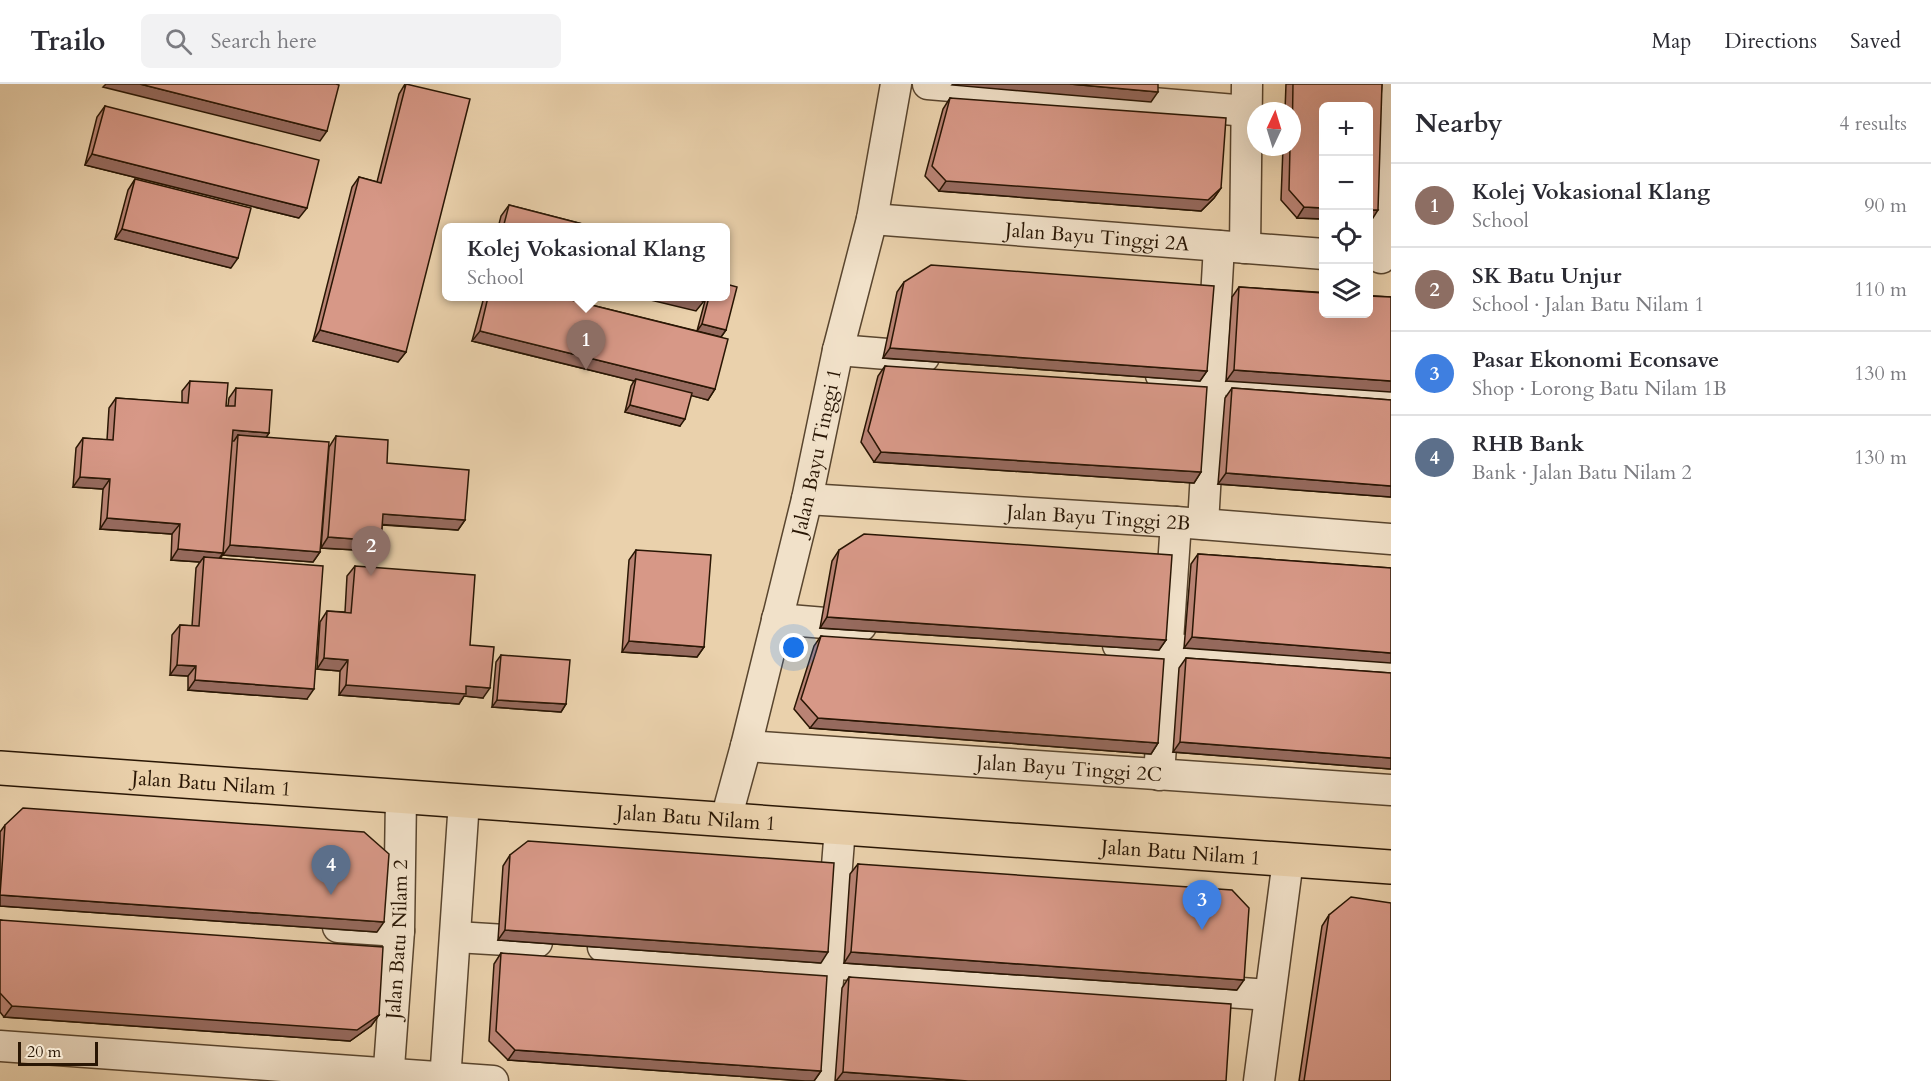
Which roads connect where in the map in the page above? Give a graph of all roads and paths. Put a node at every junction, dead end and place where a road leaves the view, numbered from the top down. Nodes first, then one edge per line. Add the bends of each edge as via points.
1 (896, 84) edge
2 (928, 84) edge
3 (1381, 84) edge
4 (1247, 98) edge
5 (872, 219) junction
6 (1232, 247) junction
7 (1319, 254) edge
8 (1380, 258) edge
9 (838, 350) junction
10 (955, 359) edge
11 (1130, 372) edge
12 (1212, 379) junction
13 (1391, 392) edge
14 (807, 499) junction
15 (1190, 523) junction
16 (1391, 539) edge
17 (777, 619) junction
18 (884, 627) edge
19 (1096, 643) edge
20 (1167, 648) junction
21 (1391, 665) edge
22 (746, 746) junction
23 (0, 768) edge
24 (1159, 775) junction
25 (1391, 789) edge
26 (401, 797) junction
27 (464, 801) junction
28 (726, 819) junction
29 (840, 828) junction
30 (1288, 860) junction
31 (1391, 867) edge
32 (317, 926) edge
33 (399, 931) junction
34 (456, 937) junction
35 (830, 964) junction
36 (1269, 995) junction
37 (0, 1046) edge
38 (388, 1078) edge
39 (446, 1079) edge
40 (493, 1081) edge
41 (820, 1081) edge
42 (1259, 1081) edge

1 - 5 street, Jalan Bayu Tinggi 1
2 - 4 street
3 - 8 street
4 - 6 street
5 - 6 street, Jalan Bayu Tinggi 2A
5 - 9 street, Jalan Bayu Tinggi 1
6 - 7 street, Jalan Bayu Tinggi 2A
6 - 12 street
9 - 10 street
9 - 14 street, Jalan Bayu Tinggi 1
11 - 12 street
12 - 13 street
12 - 15 street
14 - 15 street, Jalan Bayu Tinggi 2B
14 - 17 street, Jalan Bayu Tinggi 1
15 - 16 street, Jalan Bayu Tinggi 2B
15 - 20 street
17 - 18 street
17 - 22 street, Jalan Bayu Tinggi 1
19 - 20 street
20 - 21 street
20 - 24 street
22 - 24 street, Jalan Bayu Tinggi 2C
22 - 28 street, Jalan Bayu Tinggi 1
23 - 26 main road, Jalan Batu Nilam 1
24 - 25 street, Jalan Bayu Tinggi 2C
26 - 27 main road, Jalan Batu Nilam 1
26 - 33 street, Jalan Batu Nilam 2
27 - 28 main road, Jalan Batu Nilam 1
27 - 34 street
28 - 29 main road, Jalan Batu Nilam 1
29 - 30 main road, Jalan Batu Nilam 1
29 - 35 street
30 - 31 main road, Jalan Batu Nilam 1
30 - 36 street
32 - 33 street
33 - 38 street, Jalan Batu Nilam 2
34 - 35 street
34 - 39 street
35 - 36 street
35 - 41 street
36 - 42 street
37 - 38 street
38 - 39 street
39 - 40 street

